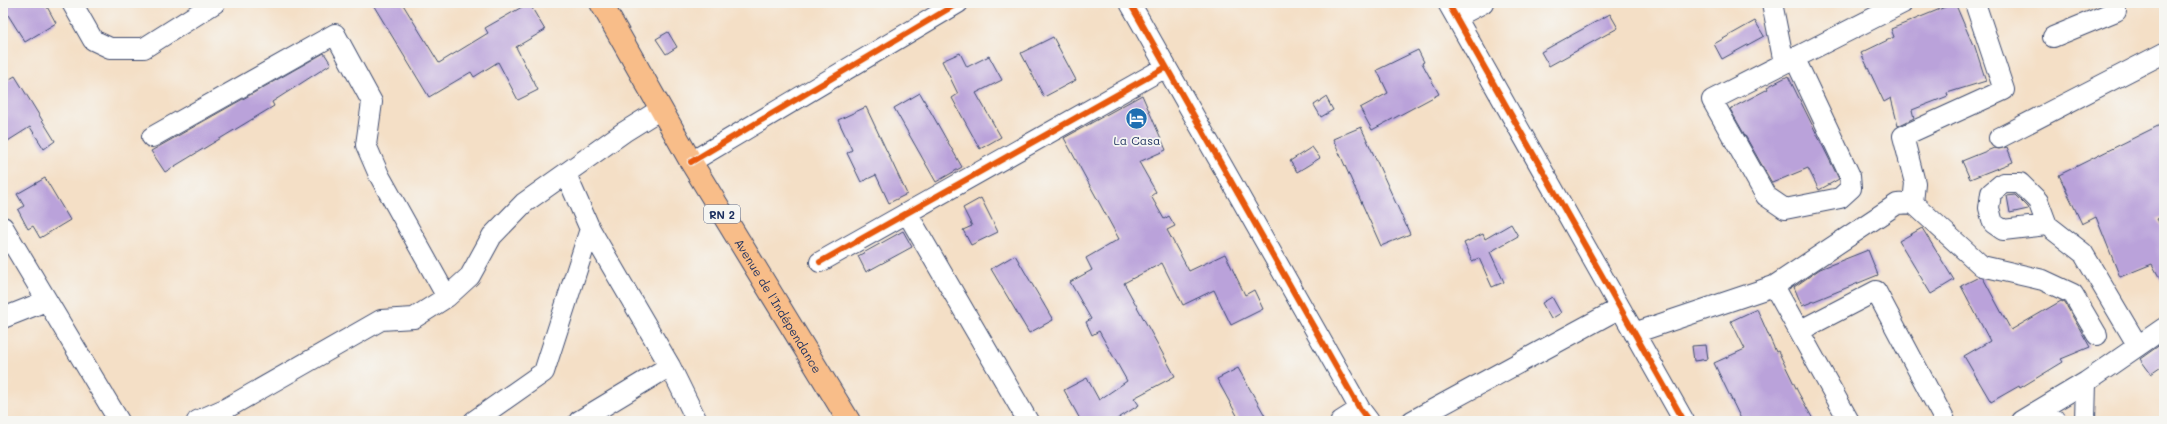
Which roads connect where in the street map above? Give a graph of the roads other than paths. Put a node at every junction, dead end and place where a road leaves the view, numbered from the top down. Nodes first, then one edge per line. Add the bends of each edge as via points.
1 (72, 3) edge
2 (215, 3) edge
3 (601, 3) edge
4 (958, 3) edge
5 (1130, 3) edge
6 (1483, 3) edge
7 (1772, 3) edge
8 (1902, 3) edge
9 (1975, 3) edge
10 (2116, 3) edge
11 (1452, 10) edge
12 (2053, 37) dead end
13 (2164, 53) edge
14 (1789, 60) junction
15 (1166, 67) junction
16 (661, 109) junction
17 (152, 137) dead end
18 (1999, 138) dead end
19 (691, 162) junction
20 (566, 174) junction
21 (1913, 203) junction
22 (907, 213) junction
23 (2047, 225) dead end
24 (3, 227) edge
25 (590, 229) junction
26 (820, 262) dead end
27 (1774, 286) junction
28 (447, 297) junction
29 (46, 301) junction
30 (1620, 308) junction
31 (3, 318) edge
32 (2164, 328) edge
33 (1799, 331) junction
34 (1634, 333) junction
35 (2097, 335) dead end
36 (2138, 346) junction
37 (670, 366) junction
38 (2086, 382) junction
39 (231, 415) edge
40 (1365, 415) edge
41 (2025, 419) edge
42 (119, 421) edge
43 (197, 421) edge
44 (474, 421) edge
45 (579, 421) edge
46 (697, 421) edge
47 (849, 421) edge
48 (1028, 421) edge
49 (1341, 421) edge
50 (1412, 421) edge
51 (1684, 421) edge
52 (1849, 421) edge
53 (1945, 421) edge
54 (2057, 421) edge
55 (2085, 421) edge

1 - 2 street via 93,40 110,48 144,48
3 - 16 main road, Avenue de l'Indépendance / RN 2
4 - 19 street
5 - 15 street
6 - 11 street
7 - 14 street
8 - 14 street
9 - 21 street via 2004,90 1903,136 1915,183
10 - 12 street via 2116,11
11 - 30 street
13 - 18 street
14 - 14 street via 1712,100 1766,196 1785,209 1840,198 1851,188 1850,176
15 - 22 street
15 - 40 street
16 - 19 main road, Avenue de l'Indépendance / RN 2
16 - 20 street
17 - 28 street via 335,34 372,102 366,145 379,175
19 - 47 main road, Avenue de l'Indépendance / RN 2
20 - 25 street
20 - 28 street via 524,203 492,236 470,276
21 - 27 street via 1897,204
21 - 35 street via 1982,266 2043,280 2073,294
22 - 26 street
22 - 48 street
23 - 36 street via 2083,252
24 - 29 street
25 - 37 street
25 - 44 street via 544,372
27 - 33 street
27 - 34 street
28 - 39 street via 414,318 381,320
29 - 31 street
29 - 42 street
30 - 34 street
30 - 50 street
32 - 36 street
33 - 52 street
33 - 53 street via 1876,291
34 - 51 street
36 - 38 street
37 - 45 street
37 - 46 street
38 - 41 street
38 - 55 street
39 - 43 street
40 - 49 street
41 - 54 street

